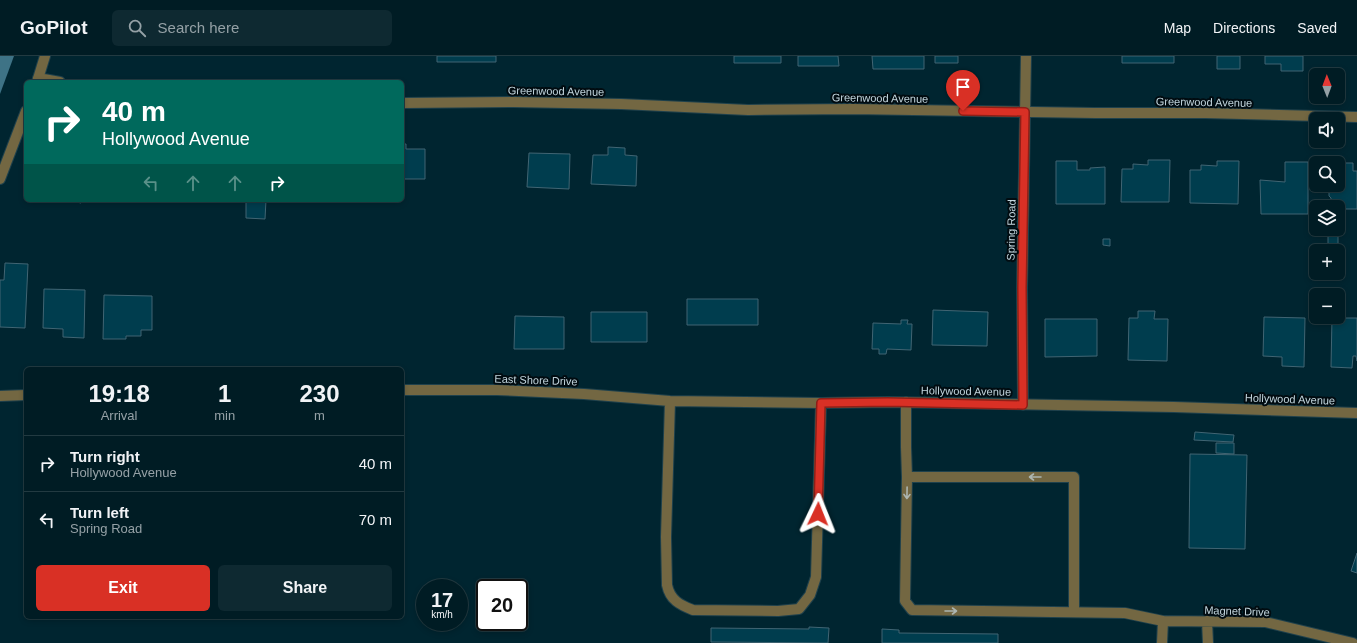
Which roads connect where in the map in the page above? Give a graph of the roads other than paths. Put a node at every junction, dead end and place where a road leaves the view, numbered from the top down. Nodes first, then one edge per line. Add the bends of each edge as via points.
1 (45, 56) edge
2 (1026, 56) edge
3 (38, 80) edge
4 (404, 103) edge
5 (1025, 112) junction
6 (24, 115) edge
7 (1357, 117) edge
8 (0, 180) edge
9 (404, 390) edge
10 (0, 396) edge
11 (24, 396) edge
12 (670, 401) junction
13 (906, 402) junction
14 (821, 403) junction
15 (1023, 405) junction
16 (1357, 413) edge
17 (907, 477) junction
18 (1074, 612) junction
19 (1163, 621) junction
20 (1207, 621) junction
21 (1162, 643) edge
22 (1208, 643) edge
23 (1354, 643) edge

1 - 3 street
2 - 5 street, Spring Road
4 - 5 street, Greenwood Avenue via 513,102 748,110
5 - 7 street, Greenwood Avenue
5 - 15 street, Spring Road
6 - 8 street
9 - 12 street, East Shore Drive via 505,390
10 - 11 street
12 - 14 street, Hollywood Avenue
12 - 14 street via 666,537 668,591 682,606 694,610 799,609 810,595 816,577
13 - 14 street, Hollywood Avenue
13 - 15 street, Hollywood Avenue
13 - 17 street, Magnet Drive
15 - 16 street, Hollywood Avenue
17 -> 18 street, Magnet Drive via 904,601 912,610
18 -> 17 street via 1074,477
18 - 19 street, Magnet Drive via 1125,613
19 - 20 street, Magnet Drive
19 - 21 street
20 - 22 street
20 - 23 street, Magnet Drive via 1265,622

